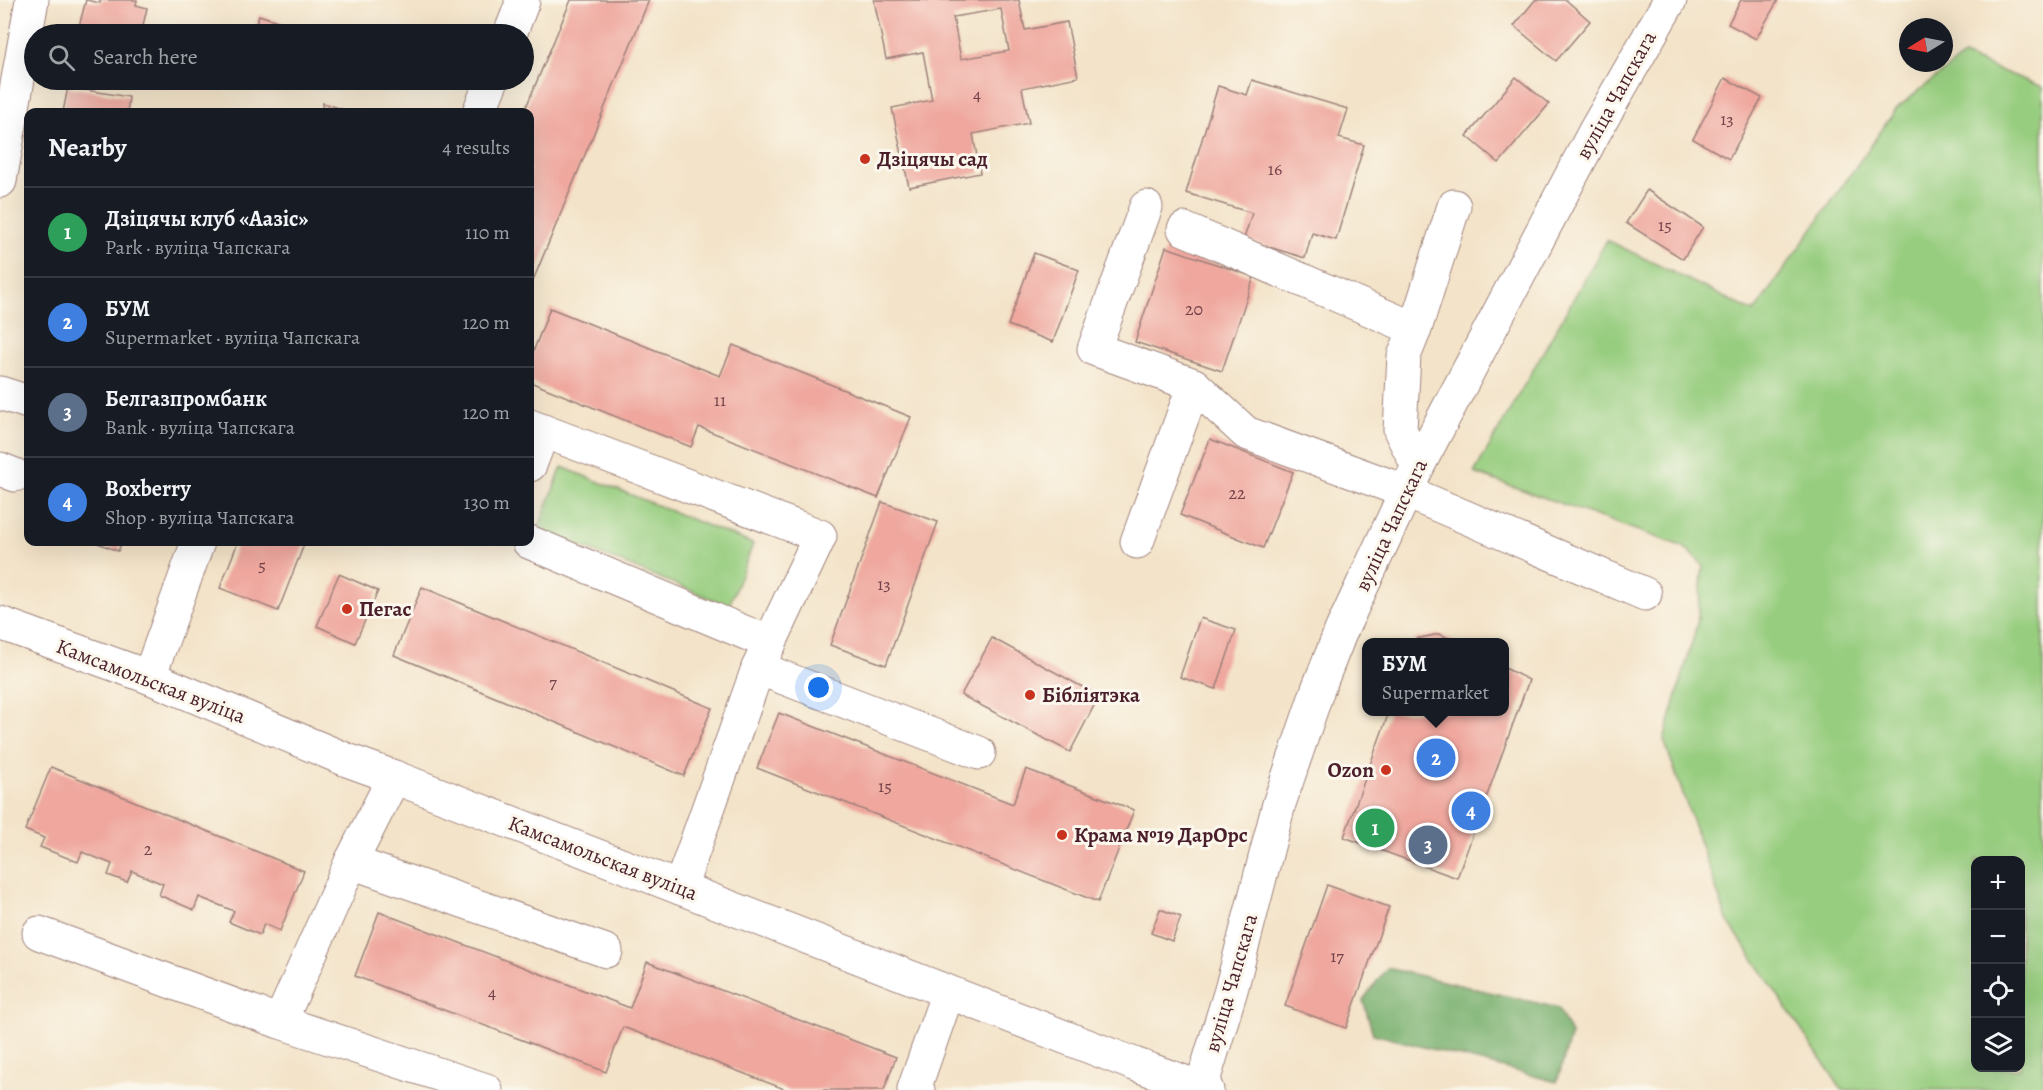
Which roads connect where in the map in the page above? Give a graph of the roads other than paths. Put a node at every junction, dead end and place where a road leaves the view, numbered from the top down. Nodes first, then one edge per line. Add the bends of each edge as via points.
1 (32, 0) edge
2 (521, 0) edge
3 (1670, 0) edge
4 (28, 24) edge
5 (514, 24) edge
6 (24, 46) edge
7 (488, 90) edge
8 (481, 108) edge
9 (0, 182) edge
10 (1454, 206) dead end
11 (1146, 207) dead end
12 (1185, 229) dead end
13 (1416, 329) junction
14 (1194, 385) junction
15 (0, 393) edge
16 (24, 401) edge
17 (536, 429) edge
18 (1412, 479) junction
19 (1137, 542) dead end
20 (534, 544) edge
21 (197, 546) edge
22 (1645, 594) dead end
23 (0, 623) edge
24 (764, 656) junction
25 (149, 677) junction
26 (979, 753) dead end
27 (394, 777) junction
28 (351, 862) junction
29 (680, 888) junction
30 (39, 933) dead end
31 (606, 951) dead end
32 (948, 992) junction
33 (280, 1022) junction
34 (1204, 1089) edge
35 (486, 1090) edge
36 (915, 1090) edge

1 - 4 main road
2 - 5 main road
3 - 18 main road, вуліца Чапскага via 1595,131
6 - 9 main road
7 - 8 main road
10 - 13 main road
11 - 14 main road via 1094,349
12 - 13 main road
13 - 18 main road via 1404,356 1400,430
14 - 18 main road via 1245,433
14 - 19 main road
15 - 16 main road
17 - 24 main road via 820,536
18 - 22 main road
18 - 34 main road, вуліца Чапскага via 1318,689 1279,804
20 - 24 main road
21 - 25 main road
23 - 25 main road, Камсамольская вуліца
24 - 26 main road
24 - 29 main road
25 - 27 main road, Камсамольская вуліца
27 - 28 main road
27 - 29 main road, Камсамольская вуліца
28 - 31 main road
28 - 33 main road
29 - 32 main road, Камсамольская вуліца
30 - 33 main road
32 - 34 main road, Камсамольская вуліца
32 - 36 main road
33 - 35 main road

